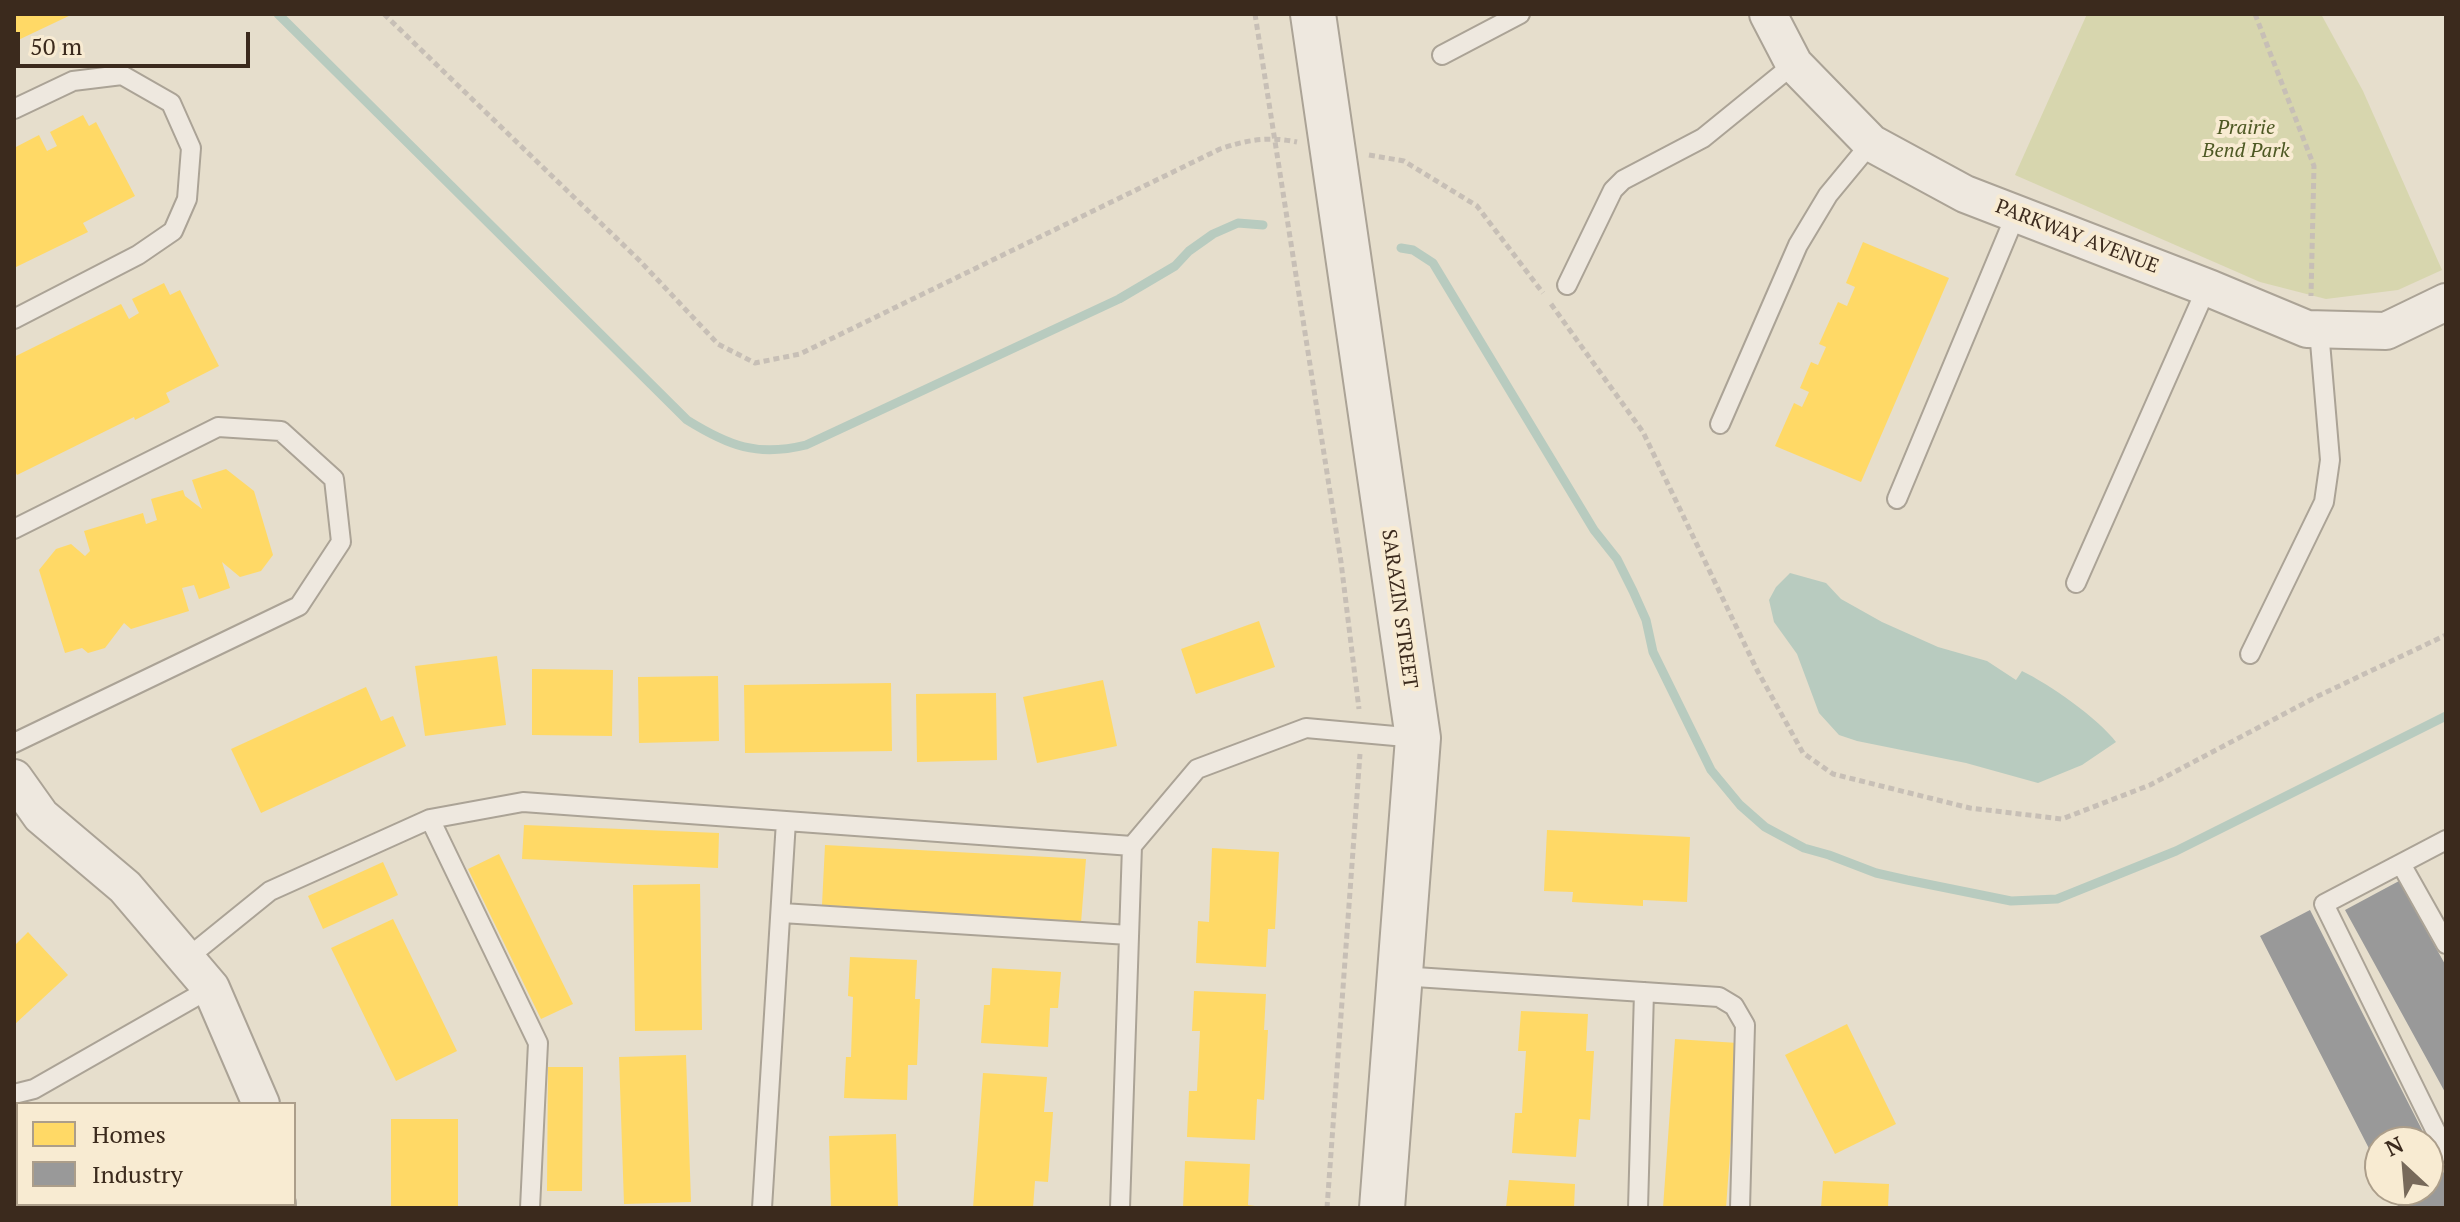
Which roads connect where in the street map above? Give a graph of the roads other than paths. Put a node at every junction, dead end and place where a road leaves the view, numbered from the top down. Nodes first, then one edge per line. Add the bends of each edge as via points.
1 (1313, 14) edge
2 (1520, 14) edge
3 (1768, 14) edge
4 (1442, 55) dead end
5 (1794, 64) junction
6 (14, 109) edge
7 (1871, 143) junction
8 (2016, 214) junction
9 (1567, 285) dead end
10 (2207, 287) junction
11 (2445, 305) edge
12 (14, 319) edge
13 (2313, 329) junction
14 (1720, 424) dead end
15 (1897, 499) dead end
16 (14, 529) edge
17 (2076, 583) dead end
18 (2250, 654) dead end
19 (1418, 738) junction
20 (14, 743) edge
21 (14, 778) edge
22 (430, 819) junction
23 (786, 821) junction
24 (2446, 840) edge
25 (1132, 846) junction
26 (2401, 864) junction
27 (782, 913) junction
28 (1129, 935) junction
29 (2446, 944) edge
30 (186, 959) junction
31 (1400, 976) junction
32 (211, 988) junction
33 (1644, 992) junction
34 (14, 1094) edge
35 (260, 1102) edge
36 (2446, 1150) edge
37 (530, 1208) edge
38 (762, 1208) edge
39 (1120, 1208) edge
40 (1382, 1208) edge
41 (1638, 1208) edge
42 (1740, 1208) edge

1 - 19 street, SARAZIN STREET
2 - 4 lane
3 - 5 street, PARKWAY AVENUE
5 - 7 street, PARKWAY AVENUE
5 - 9 lane via 1703,138 1623,180 1613,190
6 - 12 lane via 73,81 122,75 171,103 191,148 187,199 173,231 138,255
7 - 8 street, PARKWAY AVENUE via 1965,194
7 - 14 lane via 1828,195 1798,245
8 - 10 street, PARKWAY AVENUE
8 - 15 lane
10 - 13 street, PARKWAY AVENUE
10 - 17 lane
11 - 13 street, PARKWAY AVENUE via 2386,331
13 - 18 lane via 2330,460 2324,502
16 - 20 lane via 218,427 281,431 334,479 341,542 299,606
19 - 25 lane via 1306,728 1197,769
19 - 31 street, SARAZIN STREET
21 - 30 street via 41,816 125,887
22 - 23 lane via 523,802
22 - 30 lane via 270,891
22 - 37 lane via 538,1043
23 - 25 lane
23 - 27 lane
24 - 26 lane
25 - 28 lane
26 - 29 lane
26 - 36 lane via 2324,904
27 - 28 lane
27 - 38 lane
28 - 39 lane
30 - 32 street
31 - 33 lane
31 - 40 street, SARAZIN STREET
32 - 34 lane via 34,1089
32 - 35 street
33 - 41 lane
33 - 42 lane via 1719,997 1734,1006 1745,1025

